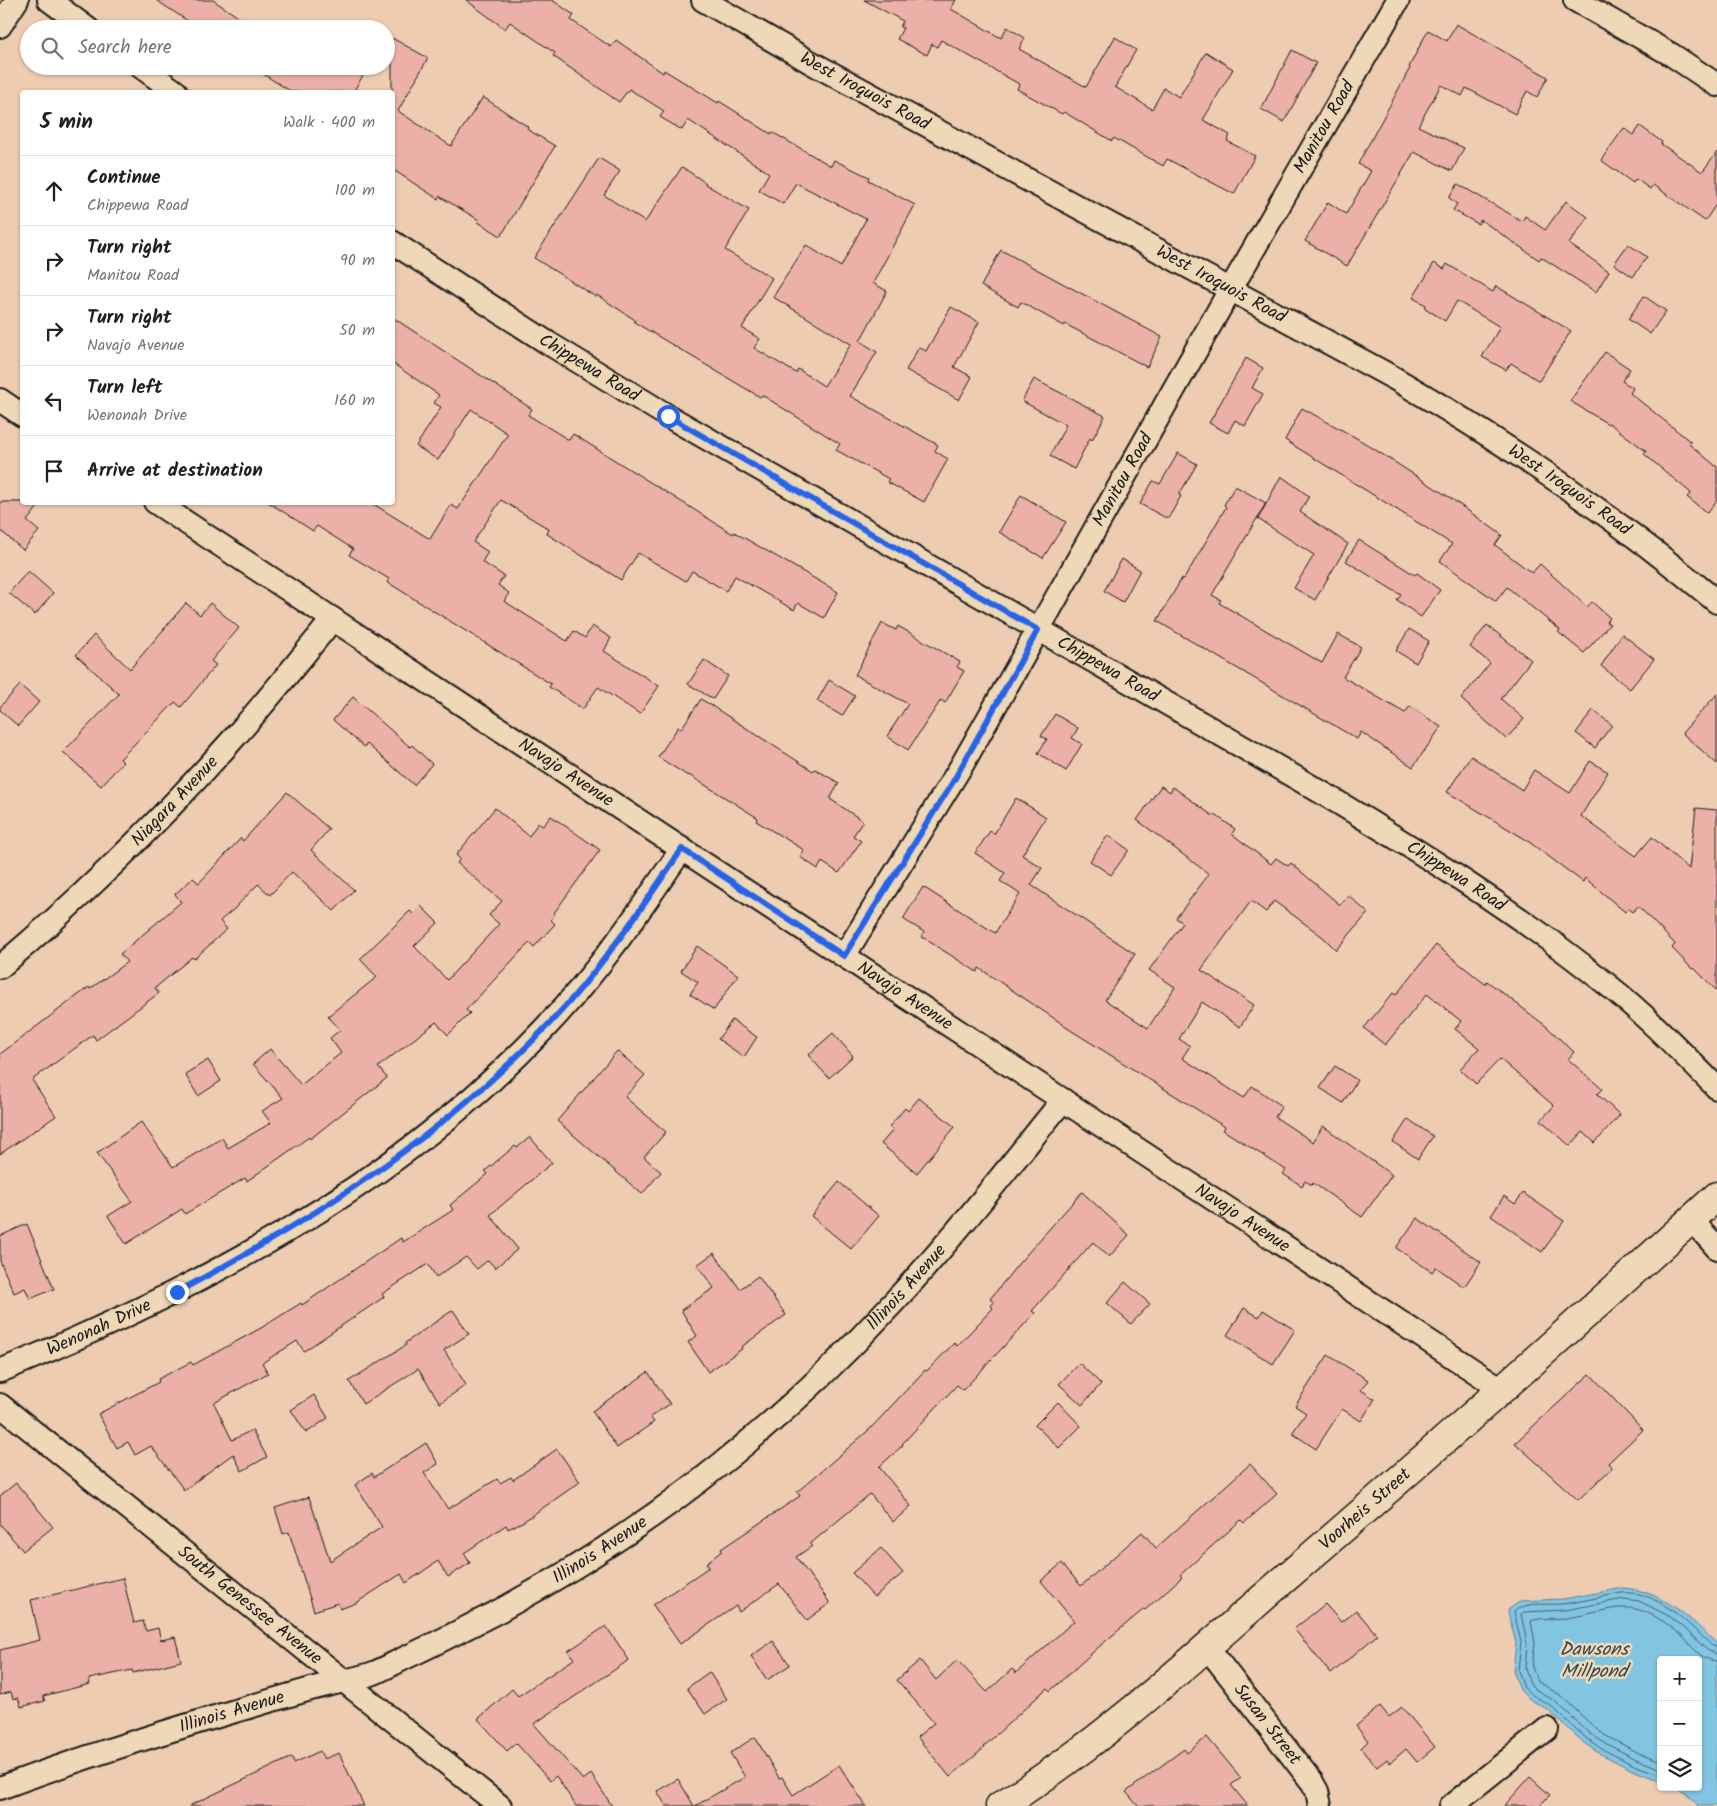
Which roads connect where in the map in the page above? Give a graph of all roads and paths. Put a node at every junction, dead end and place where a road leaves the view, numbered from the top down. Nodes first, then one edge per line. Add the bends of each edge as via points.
1 (17, 0) edge
2 (49, 0) edge
3 (703, 0) edge
4 (1398, 0) edge
5 (1575, 0) edge
6 (76, 20) edge
7 (0, 26) edge
8 (152, 75) edge
9 (1717, 84) edge
10 (173, 90) edge
11 (395, 244) edge
12 (1230, 290) junction
13 (0, 400) edge
14 (20, 414) edge
15 (161, 505) edge
16 (1717, 602) edge
17 (333, 619) junction
18 (1038, 630) junction
19 (682, 849) junction
20 (844, 956) junction
21 (0, 967) edge
22 (1717, 1088) edge
23 (1063, 1100) junction
24 (1717, 1196) edge
25 (1691, 1219) junction
26 (1717, 1248) edge
27 (0, 1371) edge
28 (1503, 1390) junction
29 (0, 1405) edge
30 (1206, 1646) junction
31 (344, 1680) junction
32 (1547, 1729) dead end
33 (0, 1788) edge
34 (500, 1806) edge
35 (1000, 1806) edge
36 (1320, 1806) edge
37 (1451, 1806) edge

1 - 7 street
2 - 6 street
3 - 12 street, West Iroquois Road via 812,63
4 - 12 street, Manitou Road
5 - 9 street
8 - 10 street
11 - 18 street, Chippewa Road via 668,416
12 - 16 street, West Iroquois Road via 1394,378 1504,444 1572,490
12 - 18 street, Manitou Road
13 - 14 street
15 - 17 street, Navajo Avenue
17 - 19 street, Navajo Avenue
17 - 21 street, Niagara Avenue via 234,738 184,792 79,897
18 - 20 street, Manitou Road via 954,780
18 - 22 street, Chippewa Road via 1319,791 1474,889 1610,987
19 - 20 street, Navajo Avenue
19 - 27 street, Wenonah Drive via 571,1000 517,1057 423,1138 314,1215 246,1256 71,1342
20 - 23 street, Navajo Avenue
23 - 28 street, Navajo Avenue
23 - 31 street, Illinois Avenue via 892,1305 806,1391 716,1468 639,1524 524,1597 375,1672
24 - 25 street, Voorheis Street
25 - 26 street
25 - 28 street, Voorheis Street
28 - 30 street, Voorheis Street
29 - 31 street, South Genessee Avenue
30 - 35 street, Voorheis Street via 1073,1756
30 - 36 street, Susan Street via 1312,1782
31 - 33 street, Illinois Avenue via 114,1748
31 - 34 street, South Genessee Avenue
32 - 37 street

